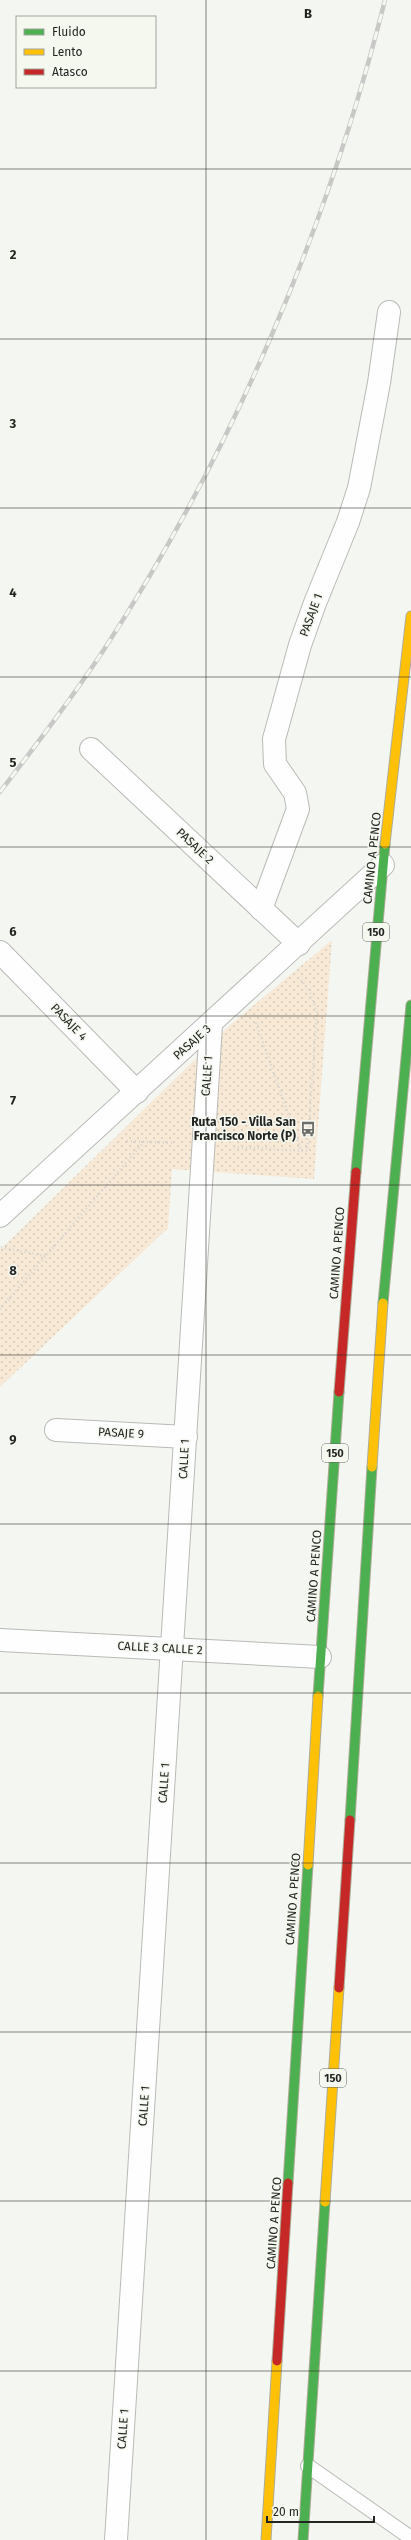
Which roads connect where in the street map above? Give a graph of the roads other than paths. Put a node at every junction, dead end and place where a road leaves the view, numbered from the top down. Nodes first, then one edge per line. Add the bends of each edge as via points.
1 (388, 312) dead end
2 (411, 616) edge
3 (91, 749) dead end
4 (382, 865) junction
5 (261, 909) junction
6 (299, 944) junction
7 (0, 952) edge
8 (411, 1004) edge
9 (211, 1025) junction
10 (137, 1092) junction
11 (0, 1216) edge
12 (56, 1430) dead end
13 (186, 1437) junction
14 (0, 1640) edge
15 (173, 1649) junction
16 (320, 1656) junction
17 (308, 2466) junction
18 (410, 2539) edge
19 (116, 2540) edge
20 (266, 2540) edge
21 (303, 2540) edge

1 - 5 street, PASAJE 1 via 379,383 359,488 308,624 274,739 275,764 295,793 298,809
2 - 4 highway, CAMINO A PENCO / 150
3 - 5 street, PASAJE 2
4 - 6 street, PASAJE 3
4 - 16 highway, CAMINO A PENCO / 150 via 364,1057
5 - 6 street, PASAJE 2
6 - 9 street, PASAJE 3
7 - 10 street, PASAJE 4
8 - 17 highway, 150 via 382,1326
9 - 10 street, PASAJE 3
9 - 13 street, CALLE 1
10 - 11 street, PASAJE 3
12 - 13 street, PASAJE 9
13 - 15 street, CALLE 1
14 - 15 street, CALLE 3 CALLE 2
15 - 16 street, CALLE 3 CALLE 2
15 - 19 street, CALLE 1
16 - 20 highway, CAMINO A PENCO / 150
17 - 18 lane
17 - 21 highway, 150

